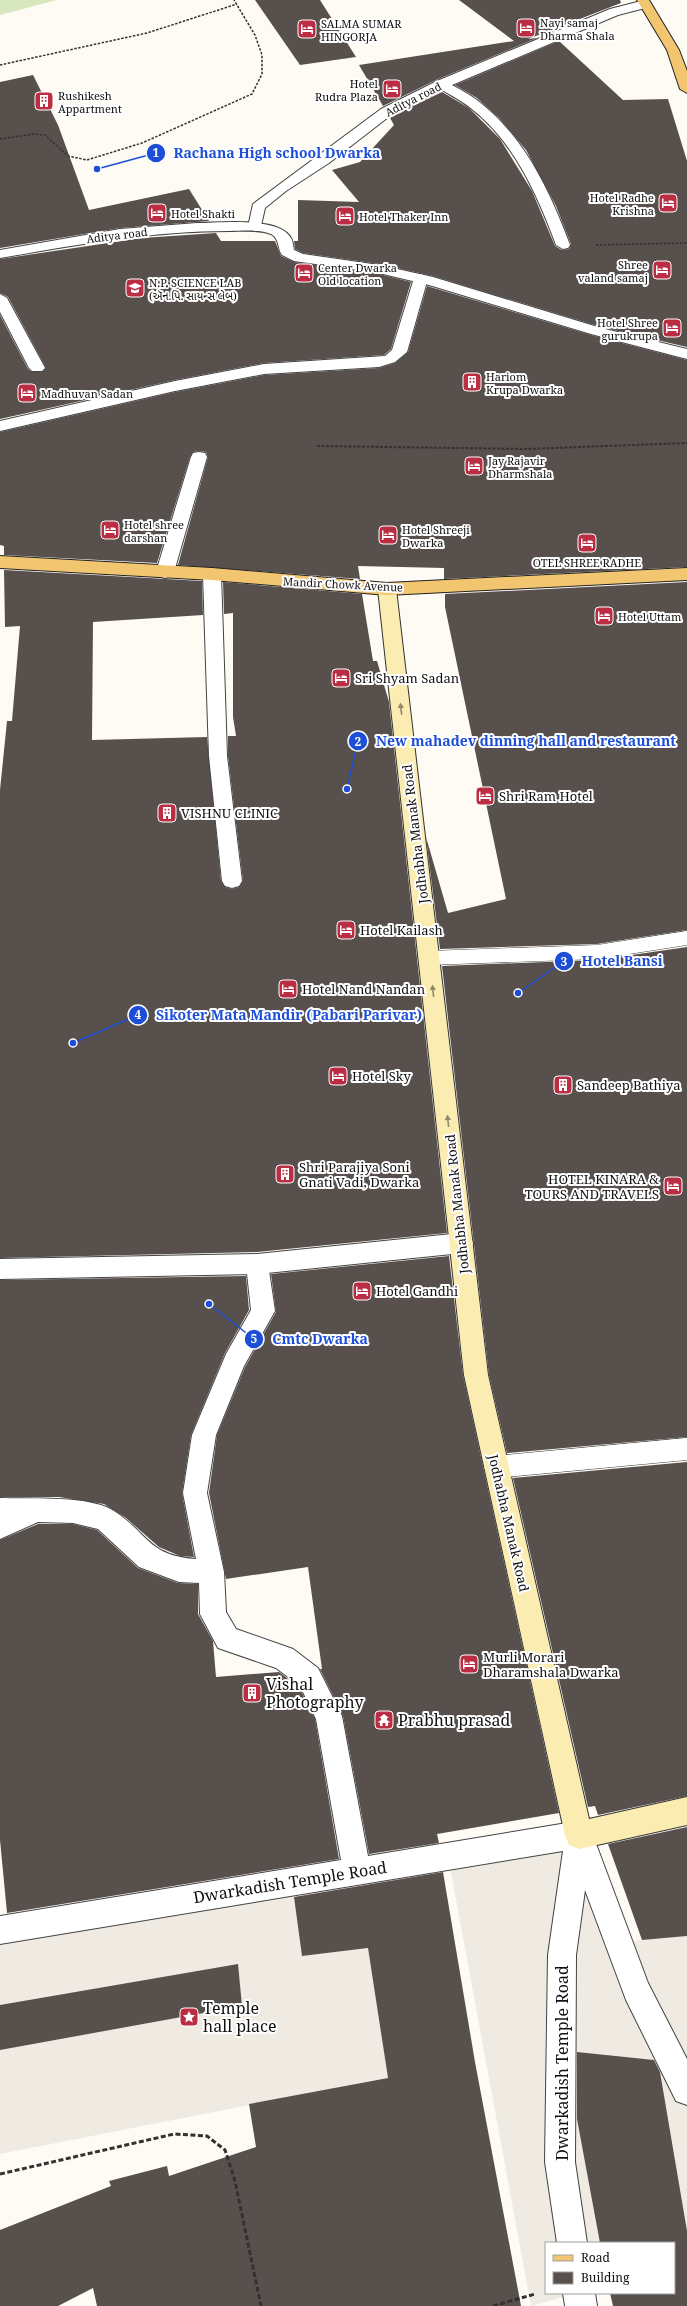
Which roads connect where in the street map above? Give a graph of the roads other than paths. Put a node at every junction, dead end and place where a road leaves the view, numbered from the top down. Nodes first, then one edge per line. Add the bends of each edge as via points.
1 (644, 2) edge
2 (442, 84) junction
3 (687, 89) edge
4 (254, 227) junction
5 (564, 245) road end
6 (0, 254) edge
7 (422, 278) junction
8 (0, 298) edge
9 (687, 354) edge
10 (37, 368) dead end
11 (0, 426) edge
12 (199, 457) dead end
13 (0, 562) edge
14 (165, 572) junction
15 (212, 574) junction
16 (687, 574) edge
17 (387, 589) junction
18 (232, 881) dead end
19 (687, 938) edge
20 (429, 958) junction
21 (462, 1243) junction
22 (257, 1264) junction
23 (0, 1269) edge
24 (687, 1449) edge
25 (496, 1467) junction
26 (0, 1510) edge
27 (38, 1511) junction
28 (0, 1527) edge
29 (211, 1572) junction
30 (687, 1811) edge
31 (579, 1835) junction
32 (357, 1871) junction
33 (0, 1930) edge
34 (687, 2090) edge
35 (572, 2242) edge
36 (579, 2294) edge
37 (581, 2306) edge

1 - 2 street, Aditya road via 614,12
1 - 3 main road via 672,50
2 - 4 street, Aditya road via 386,112 324,160 281,188 258,207
2 - 5 street via 479,108 509,140 537,184
4 - 6 street, Aditya road via 197,227 120,233
4 - 7 street via 276,231 285,239 287,252 299,258
7 - 9 street via 596,332
7 - 11 street via 399,352 390,359 379,362 264,369 175,386
8 - 10 street
12 - 14 street
13 - 14 main road, Mandir Chowk Avenue
14 - 15 main road, Mandir Chowk Avenue
15 - 17 main road, Mandir Chowk Avenue
15 - 18 street via 218,756
16 - 17 main road, Mandir Chowk Avenue
20 -> 17 main road, Jodhabha Manak Road
19 - 20 lane via 597,952
21 -> 20 main road, Jodhabha Manak Road
21 - 22 street
21 - 25 main road, Jodhabha Manak Road via 476,1375
22 - 23 street
22 - 29 street via 263,1311 234,1361 204,1435 195,1493
24 - 25 lane
25 - 31 main road, Jodhabha Manak Road
26 - 27 street
27 - 28 street
27 - 29 street via 73,1512 105,1519 148,1558 179,1570
29 - 32 street via 212,1614 227,1639 284,1658 309,1677 329,1716
30 - 31 main road
31 - 32 street, Dwarkadish Temple Road
31 - 34 street via 636,1990
31 - 35 street, Dwarkadish Temple Road via 562,1954 560,2162
32 - 33 street, Dwarkadish Temple Road
36 - 37 street

